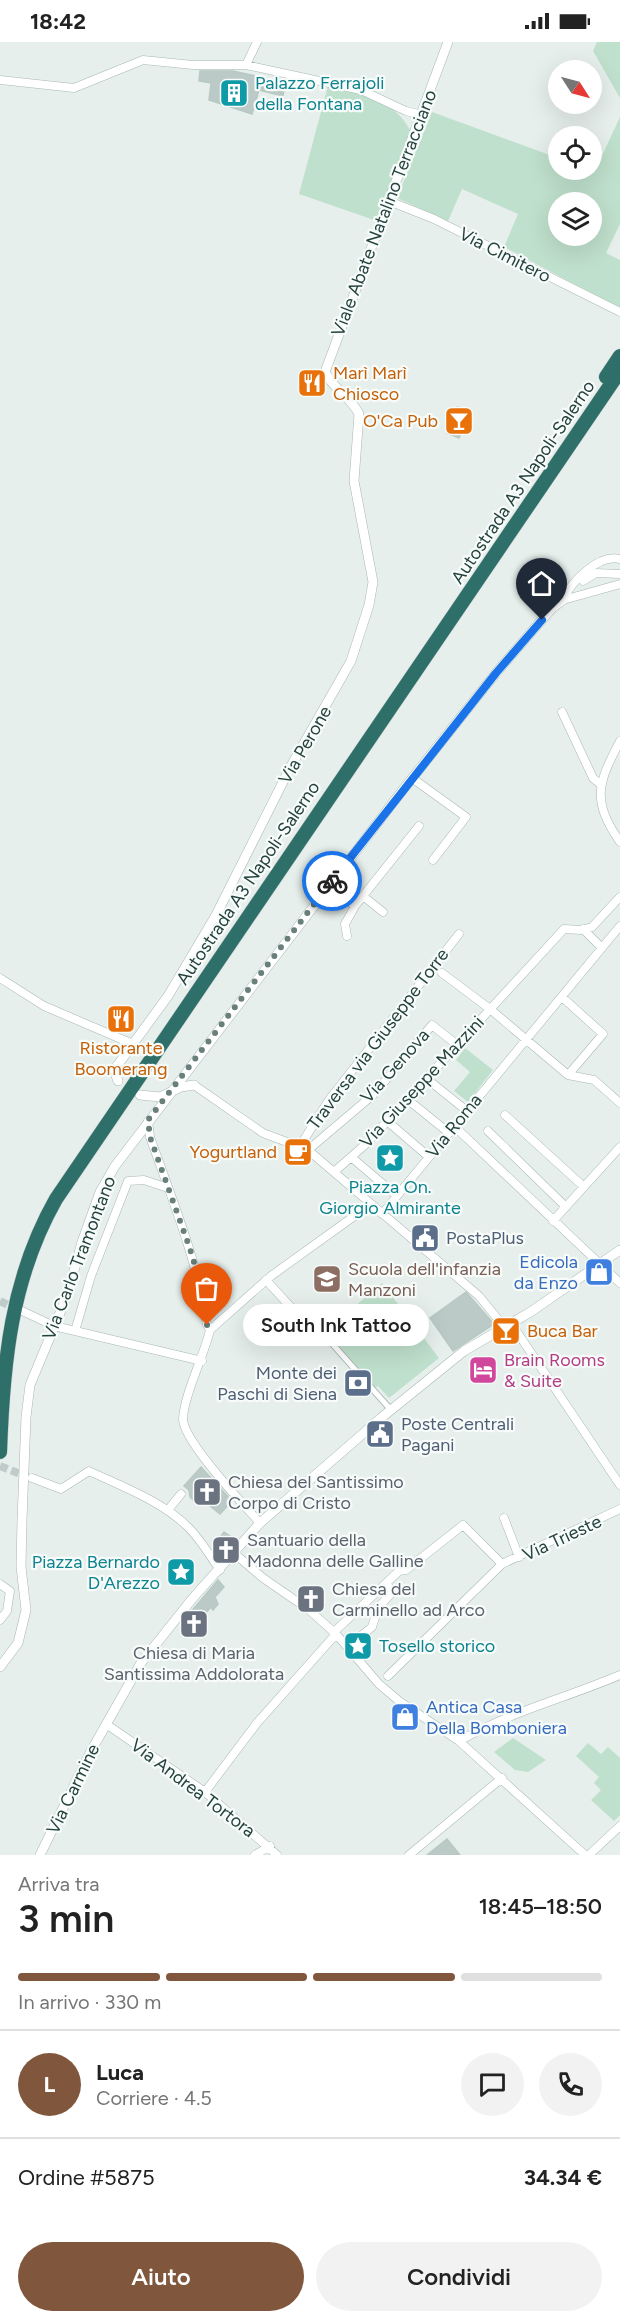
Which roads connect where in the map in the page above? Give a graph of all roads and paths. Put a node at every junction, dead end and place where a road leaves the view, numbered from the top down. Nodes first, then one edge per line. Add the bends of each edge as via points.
1 (257, 42) edge
2 (448, 42) edge
3 (246, 65) junction
4 (0, 80) edge
5 (422, 115) junction
6 (389, 201) junction
7 (620, 312) edge
8 (620, 356) edge
9 (620, 371) edge
10 (330, 383) joint
11 (619, 559) edge
12 (608, 560) junction
13 (609, 574) junction
14 (620, 574) edge
15 (620, 584) edge
16 (606, 588) junction
17 (563, 600) junction
18 (562, 712) dead end
19 (620, 741) edge
20 (412, 778) junction
21 (600, 784) junction
22 (419, 826) dead end
23 (620, 842) edge
24 (433, 860) dead end
25 (328, 886) junction
26 (363, 896) junction
27 (620, 897) edge
28 (355, 906) junction
29 (382, 912) dead end
30 (620, 926) edge
31 (583, 930) junction
32 (459, 934) dead end
33 (347, 936) dead end
34 (602, 948) junction
35 (442, 973) dead end
36 (0, 978) edge
37 (562, 998) junction
38 (490, 1009) junction
39 (527, 1039) junction
40 (133, 1044) junction
41 (456, 1044) junction
42 (192, 1063) junction
43 (568, 1075) junction
44 (182, 1076) junction
45 (426, 1078) junction
46 (118, 1081) dead end
47 (194, 1085) junction
48 (169, 1093) junction
49 (407, 1098) junction
50 (620, 1103) edge
51 (158, 1107) junction
52 (467, 1111) junction
53 (505, 1115) dead end
54 (148, 1120) junction
55 (387, 1121) junction
56 (451, 1130) junction
57 (488, 1131) dead end
58 (300, 1146) junction
59 (620, 1147) edge
60 (308, 1150) junction
61 (429, 1157) junction
62 (351, 1158) junction
63 (334, 1171) junction
64 (584, 1187) junction
65 (168, 1188) junction
66 (397, 1196) junction
67 (371, 1203) junction
68 (566, 1207) junction
69 (382, 1214) junction
70 (553, 1221) junction
71 (620, 1250) edge
72 (601, 1264) junction
73 (271, 1276) junction
74 (620, 1283) edge
75 (20, 1310) tunnel mouth
76 (54, 1326) junction
77 (508, 1326) junction
78 (0, 1330) edge
79 (210, 1330) junction
80 (75, 1331) junction
81 (322, 1332) dead end
82 (328, 1339) dead end
83 (202, 1361) junction
84 (391, 1410) junction
85 (0, 1452) edge
86 (32, 1478) tunnel mouth
87 (620, 1485) edge
88 (181, 1494) dead end
89 (620, 1509) edge
90 (168, 1510) junction
91 (504, 1518) dead end
92 (260, 1522) junction
93 (235, 1554) junction
94 (519, 1557) junction
95 (502, 1564) junction
96 (220, 1570) junction
97 (0, 1584) edge
98 (386, 1584) junction
99 (0, 1620) edge
100 (335, 1633) junction
101 (346, 1647) junction
102 (0, 1667) edge
103 (620, 1675) edge
104 (388, 1676) dead end
105 (106, 1724) junction
106 (459, 1741) junction
107 (502, 1778) junction
108 (205, 1792) junction
109 (620, 1826) edge
110 (270, 1846) junction
111 (412, 1854) edge
112 (40, 1855) edge
113 (255, 1855) edge
114 (277, 1855) edge
115 (587, 1855) edge

1 - 3 street
2 - 5 street, Viale Abate Natalino Terracciano
3 - 4 street via 143,60 74,88
3 - 5 street via 361,90
5 - 6 street, Viale Abate Natalino Terracciano
6 - 7 street, Via Cimitero via 434,219
6 - 10 street, Viale Abate Natalino Terracciano via 328,361 325,372
8 - 78 highway, Autostrada A3 Napoli-Salerno via 48,1194 18,1257
9 - 85 highway, Autostrada A3 Napoli-Salerno via 56,1199 33,1243 14,1306 4,1365
10 - 40 street, Via Perone via 354,404 359,414 354,481 373,582 363,628 351,661 291,766 216,915 168,996
11 - 12 street, Via Carlo Tramontano
12 - 13 street via 604,565
12 - 17 street, Via Carlo Tramontano via 594,565 566,592
13 - 14 street, Via Carlo Tramontano
13 - 16 street via 599,582
13 - 17 street, Via Carlo Tramontano via 588,577
15 - 16 street
16 - 17 street
17 - 20 street, Via Carlo Tramontano via 525,639
18 - 21 street via 593,778
19 - 21 street
20 - 24 street via 466,817
20 - 25 street, Via Carlo Tramontano
21 - 23 street via 607,816
22 - 26 street
25 - 28 street
25 - 42 street, Via Carlo Tramontano
26 - 28 street
26 - 29 street
27 - 31 street via 592,927
28 - 33 street via 345,924
30 - 34 street, Via Roma
31 - 34 street
31 - 38 street via 564,929
32 - 58 street, Traversa via Giuseppe Torre via 329,1100
34 - 37 street, Via Roma
35 - 38 street, Via Giuseppe Mazzini
36 - 40 street via 44,1006
37 - 39 street, Via Roma
37 - 43 street via 603,1034
38 - 39 street
38 - 41 street, Via Giuseppe Mazzini
39 - 43 street
39 - 52 street, Via Roma
40 - 46 street, Via Perone via 114,1070
41 - 45 street, Via Giuseppe Mazzini
41 - 60 street, Via Genova via 432,1025 374,1094
42 - 44 street, Via Carlo Tramontano
42 - 47 street via 189,1074
43 - 50 street via 594,1080
44 - 47 street
44 - 48 street, Via Carlo Tramontano
45 - 49 street, Via Giuseppe Mazzini
45 - 52 street
47 - 48 street via 181,1086
47 - 58 street via 263,1133
48 - 51 street, Via Carlo Tramontano
48 - 51 street via 160,1097 141,1095
49 - 55 street, Via Giuseppe Mazzini
49 - 56 street
51 - 54 street, Via Carlo Tramontano
52 - 56 street, Via Roma
53 - 64 street
54 - 65 street
54 - 76 street, Via Carlo Tramontano via 100,1192
55 - 61 street
55 - 62 street, Via Giuseppe Mazzini
56 - 61 street, Via Roma
56 - 70 street
57 - 68 street
58 - 60 street
59 - 64 street
60 - 63 street
61 - 66 street, Via Roma
62 - 63 street, Via Giuseppe Mazzini
62 - 66 street
63 - 67 street
64 - 68 street
65 - 79 street via 199,1278
65 - 80 street via 144,1180 128,1181 91,1276
66 - 69 street, Via Roma
67 - 69 street
67 - 73 street
68 - 70 street
69 - 77 street via 479,1296
70 - 72 street
71 - 72 street
72 - 74 street
72 - 77 street
73 - 79 street
73 - 81 street via 308,1326
75 - 76 street
76 - 80 street
76 - 102 street, Via Carlo Tramontano via 30,1385 26,1417 24,1620 18,1643
77 - 84 street via 464,1351
77 - 87 street via 517,1332
79 - 83 street
80 - 83 street
82 - 84 street
83 - 92 street via 184,1411 184,1427 202,1455
84 - 92 street
86 - 90 street via 61,1489 88,1472
88 - 90 street
89 - 94 street, Via Trieste
90 - 96 street via 193,1533
91 - 94 street
92 - 93 street
93 - 96 street
93 - 100 street
94 - 95 street, Via Trieste
95 - 98 street, Via Trieste via 463,1525
95 - 104 street, Via Trieste
96 - 105 street, Via Carmine via 141,1663
97 - 99 street via 9,1591 7,1611
98 - 100 street
98 - 101 street via 393,1591 378,1608 372,1627
100 - 101 street
100 - 108 street via 257,1723
101 - 106 street via 399,1701
103 - 106 street via 503,1718
105 - 108 street, Via Andrea Tortora
105 - 112 street, Via Carmine
106 - 107 street
107 - 111 street
107 - 115 street
108 - 110 street, Via Andrea Tortora
109 - 115 street
110 - 113 street
110 - 114 street, Via Andrea Tortora

